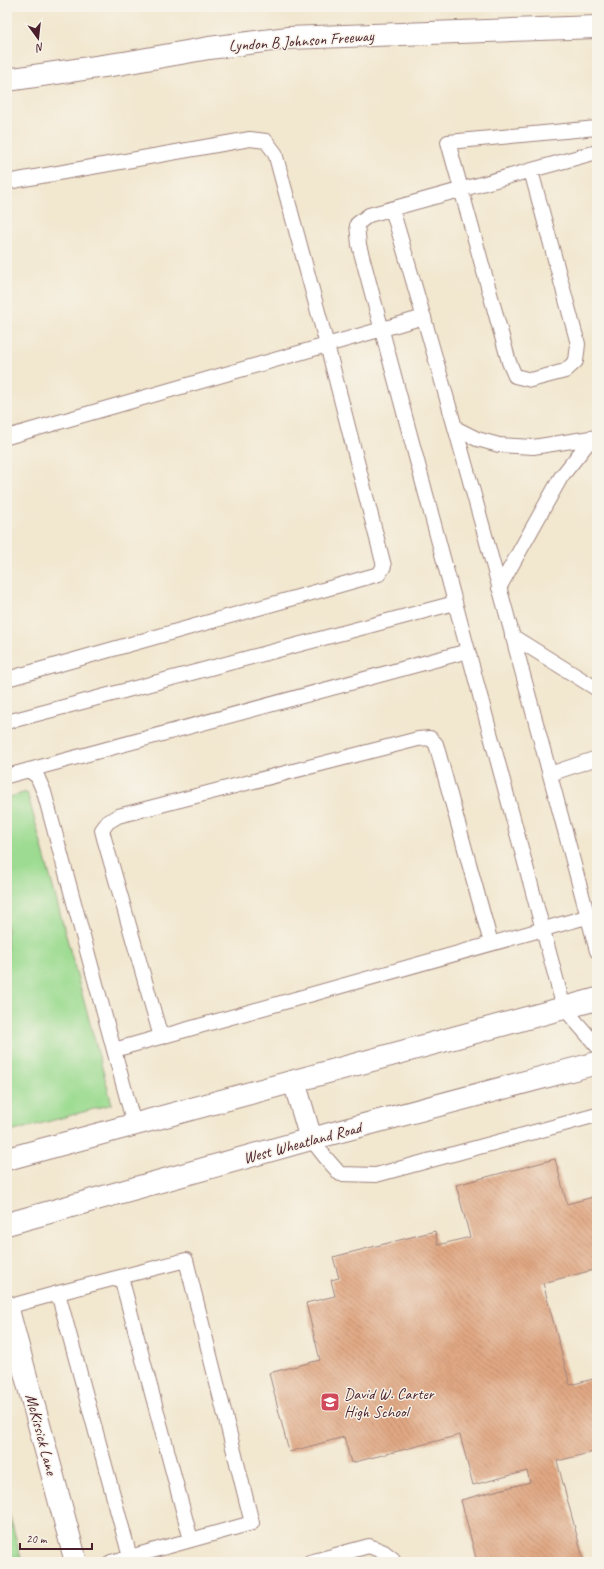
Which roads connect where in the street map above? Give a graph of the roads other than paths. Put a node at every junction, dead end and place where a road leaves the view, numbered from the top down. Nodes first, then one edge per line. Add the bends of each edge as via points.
1 (597, 27) edge
2 (7, 80) edge
3 (597, 128) edge
4 (597, 152) edge
5 (531, 171) junction
6 (7, 182) edge
7 (462, 190) junction
8 (392, 209) junction
9 (424, 317) junction
10 (382, 329) junction
11 (327, 345) junction
12 (455, 428) junction
13 (7, 437) edge
14 (595, 437) edge
15 (498, 588) junction
16 (455, 602) junction
17 (512, 636) junction
18 (468, 651) junction
19 (7, 680) edge
20 (597, 689) edge
21 (7, 722) edge
22 (597, 758) edge
23 (28, 770) junction
24 (550, 774) junction
25 (7, 776) edge
26 (592, 915) edge
27 (543, 929) junction
28 (491, 943) junction
29 (597, 951) edge
30 (597, 999) edge
31 (564, 1008) junction
32 (161, 1037) junction
33 (597, 1046) edge
34 (114, 1050) junction
35 (597, 1063) edge
36 (294, 1081) junction
37 (597, 1115) edge
38 (134, 1124) junction
39 (311, 1139) junction
40 (7, 1159) edge
41 (7, 1224) edge
42 (121, 1277) junction
43 (58, 1293) junction
44 (7, 1306) edge
45 (191, 1540) junction
46 (130, 1557) junction
47 (326, 1560) edge
48 (76, 1562) edge
49 (111, 1562) edge
50 (310, 1562) edge
51 (394, 1562) edge

1 - 2 main road, Lyndon B Johnson Freeway via 288,38
3 - 7 lane via 448,142
4 - 5 lane
5 - 7 lane
5 - 7 lane via 578,344 576,361 565,371 531,380 515,376
6 - 11 lane via 250,139 266,141 275,153
7 - 8 lane
8 - 9 lane
8 - 10 lane via 370,215 357,224
9 - 10 lane
9 - 12 lane
10 - 11 lane
10 - 16 lane
11 - 13 lane
11 - 19 lane via 383,560 384,566 379,574
12 - 14 lane via 477,439 506,446 533,448
12 - 15 lane
14 - 15 lane via 561,477
15 - 17 lane
16 - 18 lane
16 - 21 lane
17 - 20 lane
17 - 24 lane
18 - 23 lane
18 - 27 lane
22 - 24 lane
23 - 25 lane
23 - 34 lane via 37,776 44,792
24 - 26 lane
26 - 27 lane
26 - 29 lane
27 - 28 lane
27 - 31 lane
28 - 32 lane
28 - 32 lane via 436,744 430,738 418,738 118,816 108,822 102,830
30 - 31 main road
31 - 33 lane
31 - 36 main road
32 - 34 lane
34 - 38 lane
35 - 39 main road, West Wheatland Road
36 - 38 main road
36 - 39 main road
37 - 39 lane via 376,1175 340,1174
38 - 40 main road
39 - 41 main road, West Wheatland Road
42 - 43 lane
42 - 45 lane
42 - 45 lane via 186,1260 252,1523
43 - 44 lane
43 - 46 lane
44 - 48 main road, McKissick Lane
45 - 46 lane
46 - 49 lane
47 - 50 lane
47 - 51 lane via 369,1546 384,1552

